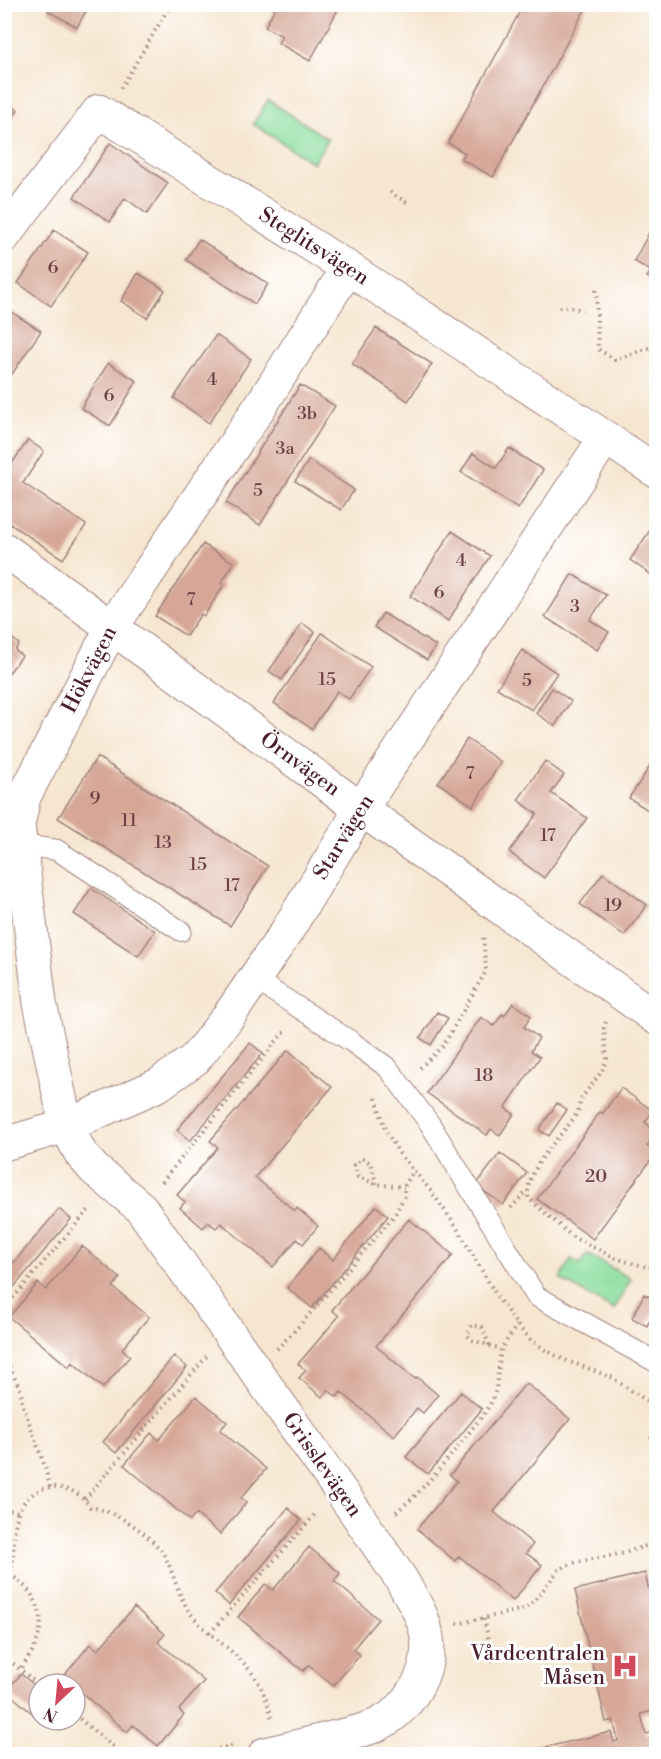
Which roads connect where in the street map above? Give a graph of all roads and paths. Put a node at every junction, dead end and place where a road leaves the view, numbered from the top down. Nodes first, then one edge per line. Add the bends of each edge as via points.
1 (171, 4) edge
2 (105, 115) junction
3 (390, 192) dead end
4 (409, 204) dead end
5 (4, 236) edge
6 (348, 268) junction
7 (596, 290) dead end
8 (559, 307) dead end
9 (583, 310) dead end
10 (657, 351) edge
11 (605, 438) junction
12 (657, 471) edge
13 (4, 549) edge
14 (112, 627) junction
15 (361, 809) junction
16 (21, 845) junction
17 (496, 905) junction
18 (181, 931) dead end
19 (254, 979) junction
20 (617, 990) junction
21 (657, 1018) edge
22 (322, 1023) junction
23 (401, 1085) junction
24 (66, 1126) junction
25 (4, 1144) edge
26 (414, 1170) dead end
27 (376, 1184) junction
28 (404, 1187) junction
29 (93, 1204) dead end
30 (141, 1208) junction
31 (657, 1259) edge
32 (650, 1268) junction
33 (657, 1273) edge
34 (4, 1305) edge
35 (517, 1325) dead end
36 (489, 1345) junction
37 (501, 1349) junction
38 (210, 1352) dead end
39 (273, 1354) dead end
40 (4, 1356) edge
41 (657, 1362) edge
42 (50, 1487) junction
43 (85, 1499) junction
44 (321, 1507) dead end
45 (4, 1509) edge
46 (18, 1512) junction
47 (394, 1514) dead end
48 (657, 1542) edge
49 (10, 1574) junction
50 (4, 1590) edge
51 (484, 1619) junction
52 (210, 1632) junction
53 (427, 1638) junction
54 (4, 1656) edge
55 (494, 1665) dead end
56 (20, 1669) junction
57 (27, 1675) edge
58 (87, 1725) edge
59 (4, 1734) edge
60 (262, 1750) edge
61 (11, 1755) edge
62 (122, 1755) edge
63 (195, 1755) edge

1 - 2 path
2 - 5 street via 99,111
2 - 6 street, Steglitsvägen
3 - 4 path
6 - 11 street, Steglitsvägen
6 - 14 street, Hökvägen
7 - 10 path via 598,349 615,360 651,347
8 - 9 path
11 - 12 street, Steglitsvägen
11 - 15 street, Starvägen
13 - 14 street, Örnvägen
14 - 15 street, Örnvägen
14 - 16 street, Hökvägen via 24,797 18,825
15 - 17 street, Örnvägen
15 - 19 street, Starvägen
16 - 18 lane via 57,850
16 - 24 street, Hökvägen via 40,1003
17 - 20 street, Örnvägen
17 - 23 path via 482,938 486,971 443,1046
19 - 22 lane
19 - 24 street, Starvägen via 195,1059 158,1085
20 - 21 street, Örnvägen
20 - 32 path via 604,1028 606,1064 582,1098 577,1114 552,1144 526,1191 528,1199 574,1239
22 - 23 lane via 388,1068
22 - 30 path via 283,1033
23 - 41 lane via 430,1124 536,1296
24 - 25 street, Starvägen
24 - 30 street, Grisslevägen via 93,1169
26 - 28 path
27 - 27 path via 358,1177 354,1165 361,1158 370,1163
27 - 28 path
28 - 39 path via 404,1197 394,1216
29 - 34 path
30 - 53 street, Grisslevägen via 401,1579
31 - 32 path
32 - 33 path
35 - 37 path
36 - 36 path via 467,1335 472,1325 482,1327
36 - 37 path
37 - 47 path via 496,1389 483,1415 419,1491
38 - 43 path
40 - 42 path via 21,1391
42 - 43 path via 70,1490
42 - 46 path via 30,1496
43 - 52 path via 90,1507 121,1517 155,1544 169,1563 185,1607
44 - 52 path
45 - 46 path
46 - 49 path
48 - 51 path via 566,1566 524,1609
49 - 50 path
49 - 56 path via 32,1593 40,1619 37,1642
51 - 53 path via 456,1624 448,1634
51 - 55 path
52 - 60 path via 256,1677 268,1704
53 - 60 street, Grisslevägen via 427,1655 417,1686 393,1715 356,1733
54 - 56 path
56 - 57 path
58 - 62 path
59 - 61 path
60 - 63 path

